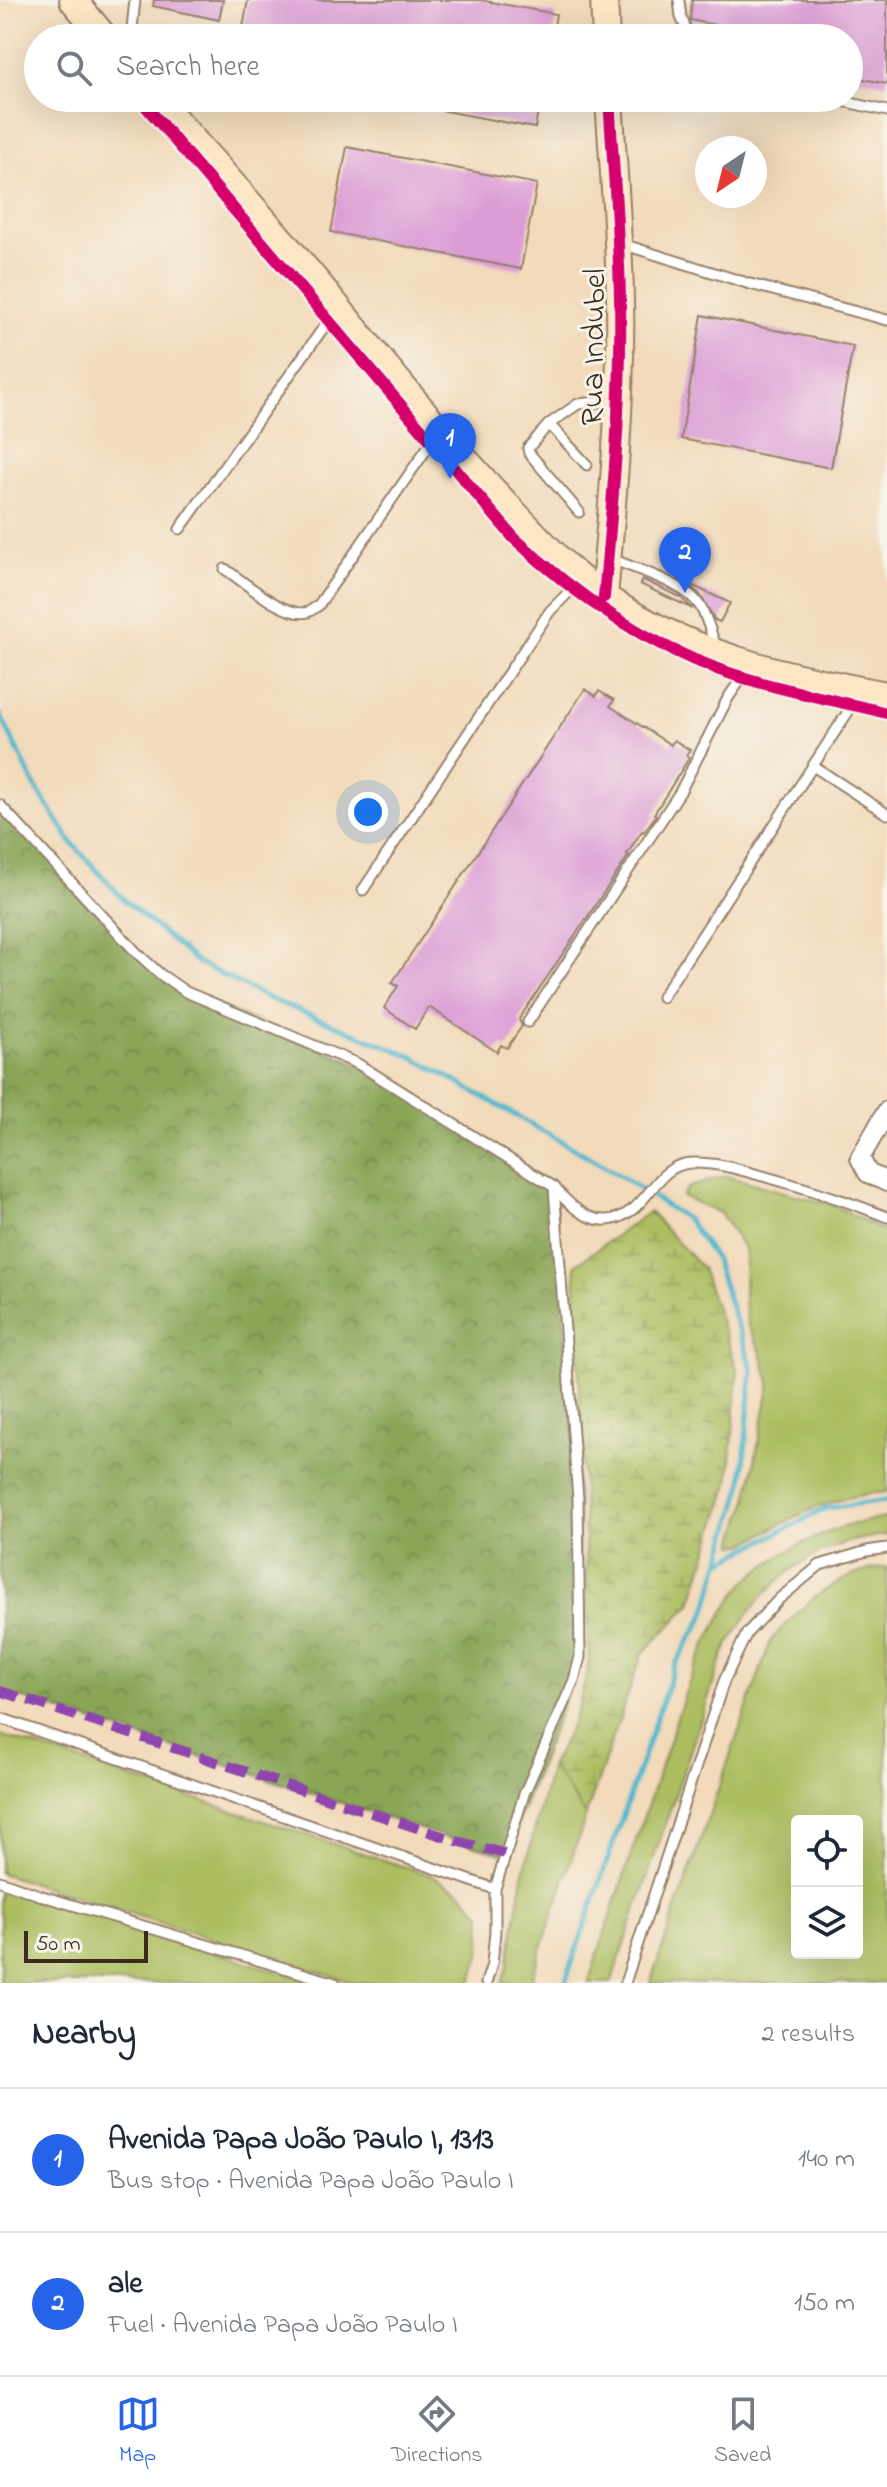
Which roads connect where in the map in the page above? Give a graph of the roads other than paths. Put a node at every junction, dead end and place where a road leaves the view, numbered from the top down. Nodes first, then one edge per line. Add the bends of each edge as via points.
1 (135, 0) edge
2 (604, 0) edge
3 (679, 0) edge
4 (132, 24) edge
5 (605, 24) edge
6 (684, 24) edge
7 (863, 106) edge
8 (887, 111) edge
9 (168, 112) edge
10 (610, 112) edge
11 (618, 243) junction
12 (337, 307) junction
13 (887, 320) edge
14 (619, 399) junction
15 (549, 424) junction
16 (438, 432) junction
17 (587, 465) dead end
18 (579, 512) dead end
19 (180, 529) dead end
20 (608, 557) junction
21 (225, 569) dead end
22 (582, 580) junction
23 (604, 597) junction
24 (718, 655) junction
25 (750, 666) junction
26 (874, 692) edge
27 (813, 766) junction
28 (0, 805) edge
29 (887, 814) edge
30 (363, 890) dead end
31 (662, 997) dead end
32 (528, 1022) dead end
33 (887, 1111) edge
34 (887, 1182) edge
35 (554, 1187) junction
36 (887, 1217) edge
37 (887, 1548) edge
38 (0, 1718) edge
39 (0, 1881) edge
40 (495, 1889) junction
41 (335, 1983) edge
42 (486, 1983) edge
43 (625, 1983) edge

1 - 4 lane
2 - 5 main road
3 - 6 lane
7 - 8 lane
9 - 12 main road
10 - 11 main road, Rua Indubel
11 - 13 lane
11 - 14 main road, Rua Indubel
12 - 16 main road
12 - 19 lane
14 - 15 lane via 578,404
14 - 20 main road, Rua Indubel
15 - 17 lane
15 - 18 lane via 529,453
16 - 21 lane via 318,606 297,613 282,608
16 - 22 main road
20 - 23 main road, Rua Indubel
20 - 24 lane via 690,595 707,621
22 - 23 main road
22 - 30 lane via 550,611
23 - 24 main road
24 - 25 main road
25 - 26 main road
25 - 32 lane via 680,792
26 - 27 lane
27 - 29 lane
27 - 31 lane
28 - 35 lane via 136,952 186,992 358,1064
33 - 34 street via 860,1158 868,1173
35 - 36 lane via 572,1209 595,1220 611,1219 631,1211 663,1174 688,1162 713,1164 832,1195
35 - 40 lane via 578,1499 580,1657 524,1794
37 - 43 lane via 820,1565 747,1633 724,1681
38 - 40 lane
39 - 41 lane
40 - 42 lane via 492,1964

